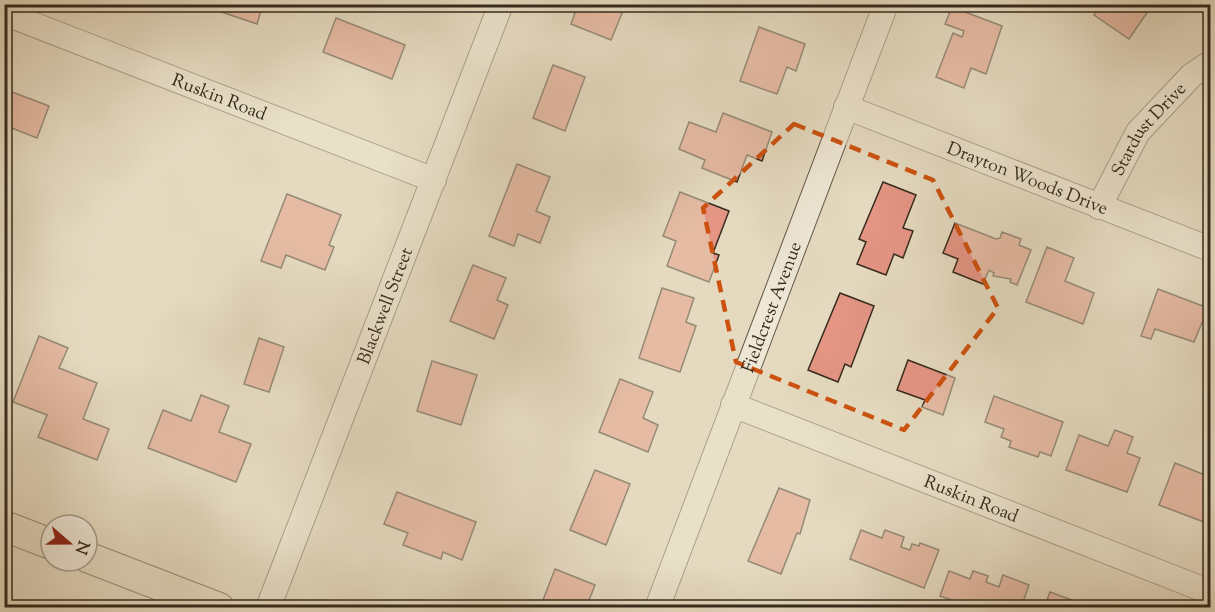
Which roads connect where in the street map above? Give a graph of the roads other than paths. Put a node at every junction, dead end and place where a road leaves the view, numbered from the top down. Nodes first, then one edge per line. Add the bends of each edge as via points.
1 (501, 4) edge
2 (886, 4) edge
3 (4, 13) edge
4 (1210, 63) edge
5 (846, 107) junction
6 (434, 180) junction
7 (1100, 207) junction
8 (1210, 249) edge
9 (733, 405) junction
10 (4, 526) edge
11 (39, 539) edge
12 (99, 562) edge
13 (1210, 592) edge
14 (219, 608) edge
15 (268, 608) edge
16 (657, 608) edge

1 - 6 street, Blackwell Street
2 - 5 street, Fieldcrest Avenue
3 - 6 street, Ruskin Road
4 - 7 street, Stardust Drive via 1192,75 1138,132
5 - 7 street, Drayton Woods Drive
5 - 9 street, Fieldcrest Avenue
6 - 15 street, Blackwell Street
7 - 8 street, Drayton Woods Drive
9 - 13 street, Ruskin Road
9 - 16 street, Fieldcrest Avenue
10 - 11 main road
12 - 14 main road

